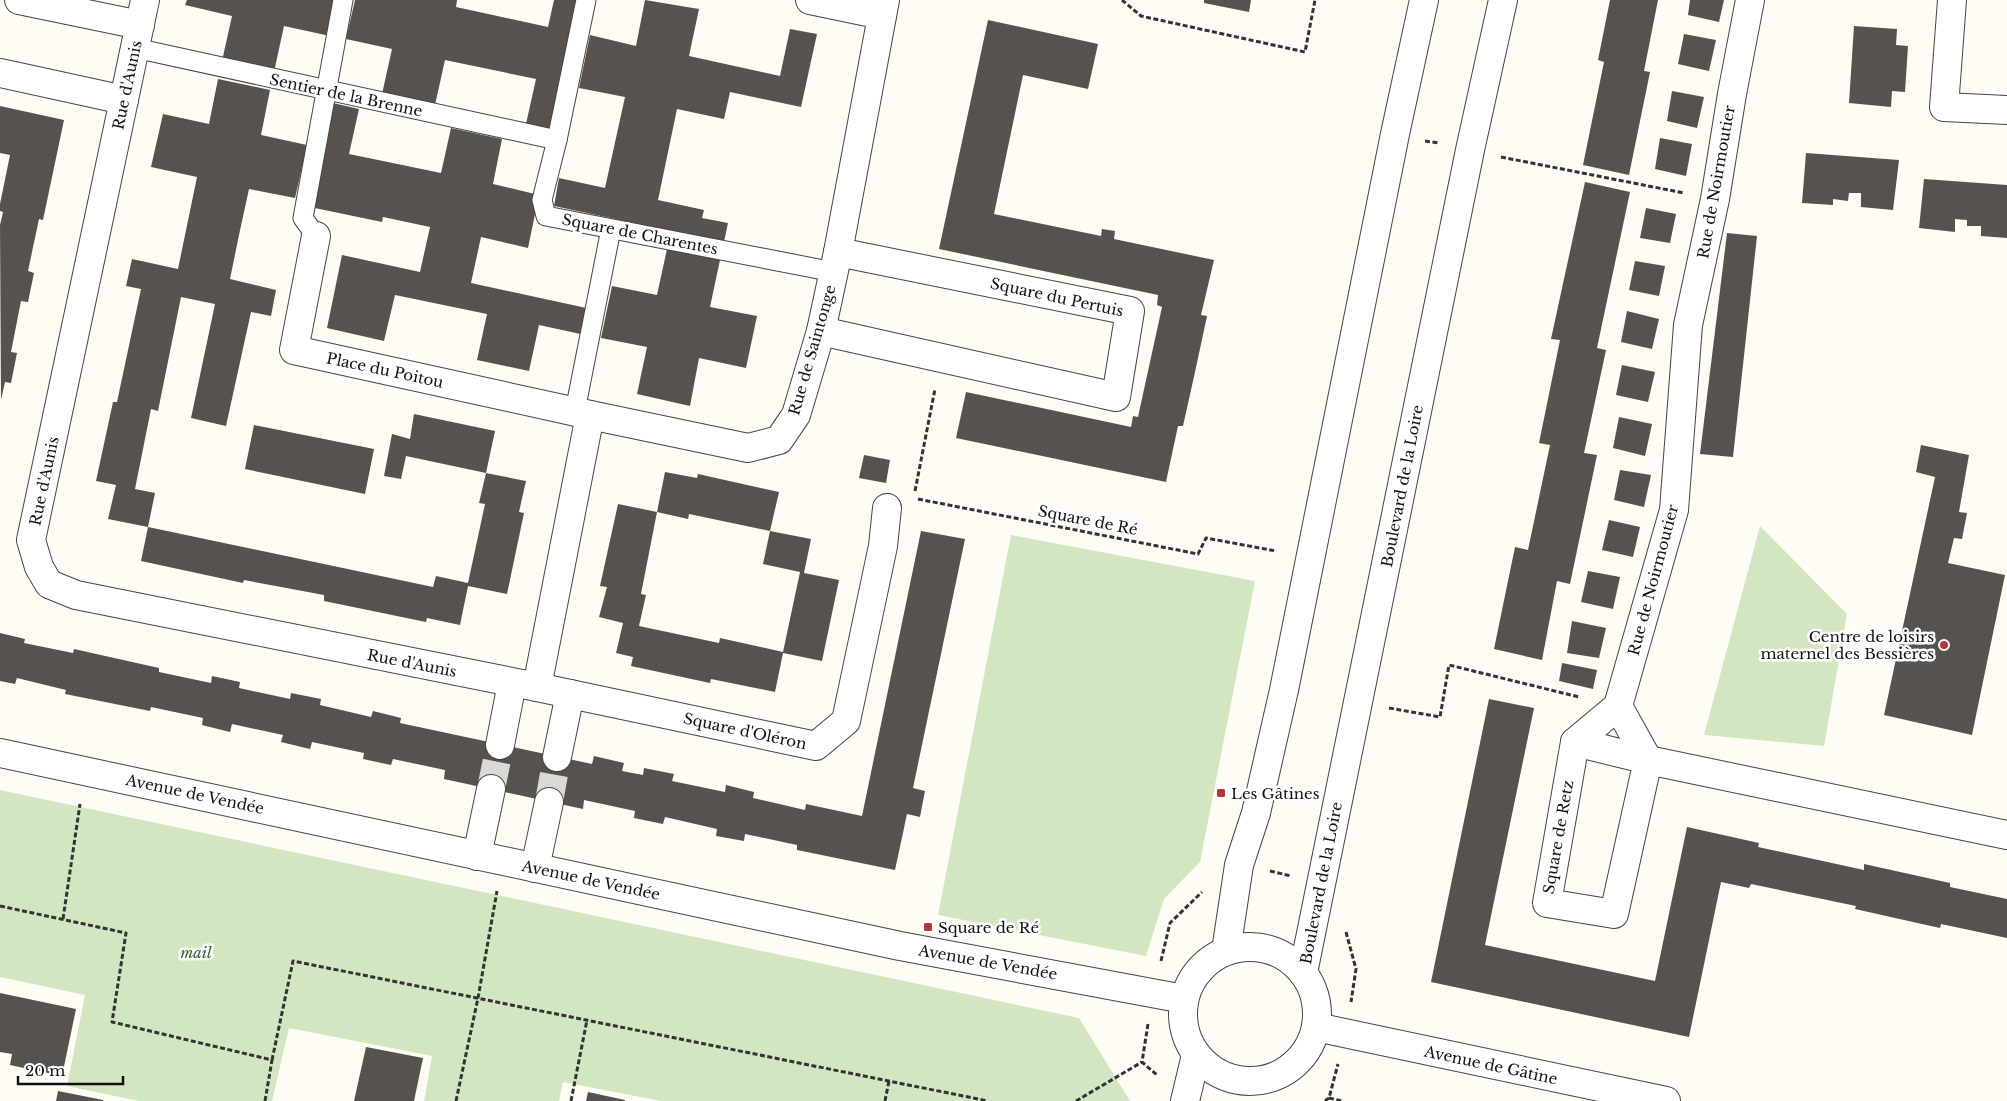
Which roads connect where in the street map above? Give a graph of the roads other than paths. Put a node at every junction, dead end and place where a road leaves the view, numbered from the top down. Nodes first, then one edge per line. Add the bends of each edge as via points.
1 (19, 0) edge
2 (343, 0) edge
3 (586, 0) edge
4 (810, 0) edge
5 (1424, 0) edge
6 (1503, 0) edge
7 (1750, 0) edge
8 (1952, 0) edge
9 (884, 7) edge
10 (140, 24) edge
11 (0, 73) edge
12 (326, 91) junction
13 (124, 100) junction
14 (2007, 110) edge
15 (558, 140) junction
16 (611, 229) junction
17 (316, 236) joint
18 (836, 262) junction
19 (821, 331) junction
20 (582, 413) junction
21 (887, 508) dead end
22 (524, 685) junction
23 (570, 694) junction
24 (1618, 706) junction
25 (1575, 742) junction
26 (500, 744) tunnel mouth
27 (0, 753) edge
28 (557, 756) tunnel mouth
29 (1648, 760) junction
30 (491, 789) tunnel mouth
31 (549, 802) tunnel mouth
32 (2007, 835) edge
33 (490, 858) junction
34 (535, 868) junction
35 (1226, 952) junction
36 (1303, 973) junction
37 (1184, 999) junction
38 (1316, 1028) junction
39 (1196, 1055) junction
40 (1270, 1089) edge
41 (1185, 1101) edge
42 (1666, 1101) edge

1 - 10 street
2 - 12 lane
3 - 15 lane, Square de Charentes
4 - 9 street
5 - 35 street via 1284,690 1256,813 1240,865
6 - 36 street, Boulevard de la Loire
7 - 24 street, Rue de Noirmoutier via 1715,199 1688,325 1674,510
8 - 14 street via 1944,107
9 - 18 street, Rue de Saintonge
10 - 12 lane, Sentier de la Brenne
10 - 13 street, Rue d'Aunis
11 - 13 street
12 - 15 lane, Sentier de la Brenne
12 - 17 lane via 303,218
13 - 22 street, Rue d'Aunis via 32,540 38,566 50,584 76,595
15 - 16 lane, Square de Charentes via 542,200 546,216
16 - 18 lane, Square de Charentes
16 - 20 lane
17 - 20 street, Place du Poitou via 294,350
18 - 19 street, Rue de Saintonge
18 - 19 street, Square du Pertuis via 1130,312 1116,397
19 - 20 street, Rue de Saintonge via 796,415 778,440 748,448
20 - 22 street
21 - 23 street, Square d'Oléron via 883,546 846,720 816,746
22 - 23 street, Square d'Oléron
22 - 26 street
23 - 28 street
24 - 25 street
24 - 29 street
25 - 29 street
25 - 29 street, Square de Retz via 1547,902 1614,914
27 - 33 street, Avenue de Vendée
29 - 32 street
30 - 33 street
31 - 34 street
33 - 34 street, Avenue de Vendée
34 - 37 street, Avenue de Vendée via 900,946
35 - 36 street via 1244,947 1263,949 1280,954
35 - 37 street via 1207,962 1193,979
36 - 38 street via 1310,983 1316,1005
37 - 39 street via 1182,1019
38 - 40 street via 1307,1048
38 - 42 street, Avenue de Gâtine
39 - 40 street via 1212,1070 1231,1079 1252,1081
39 - 41 street

